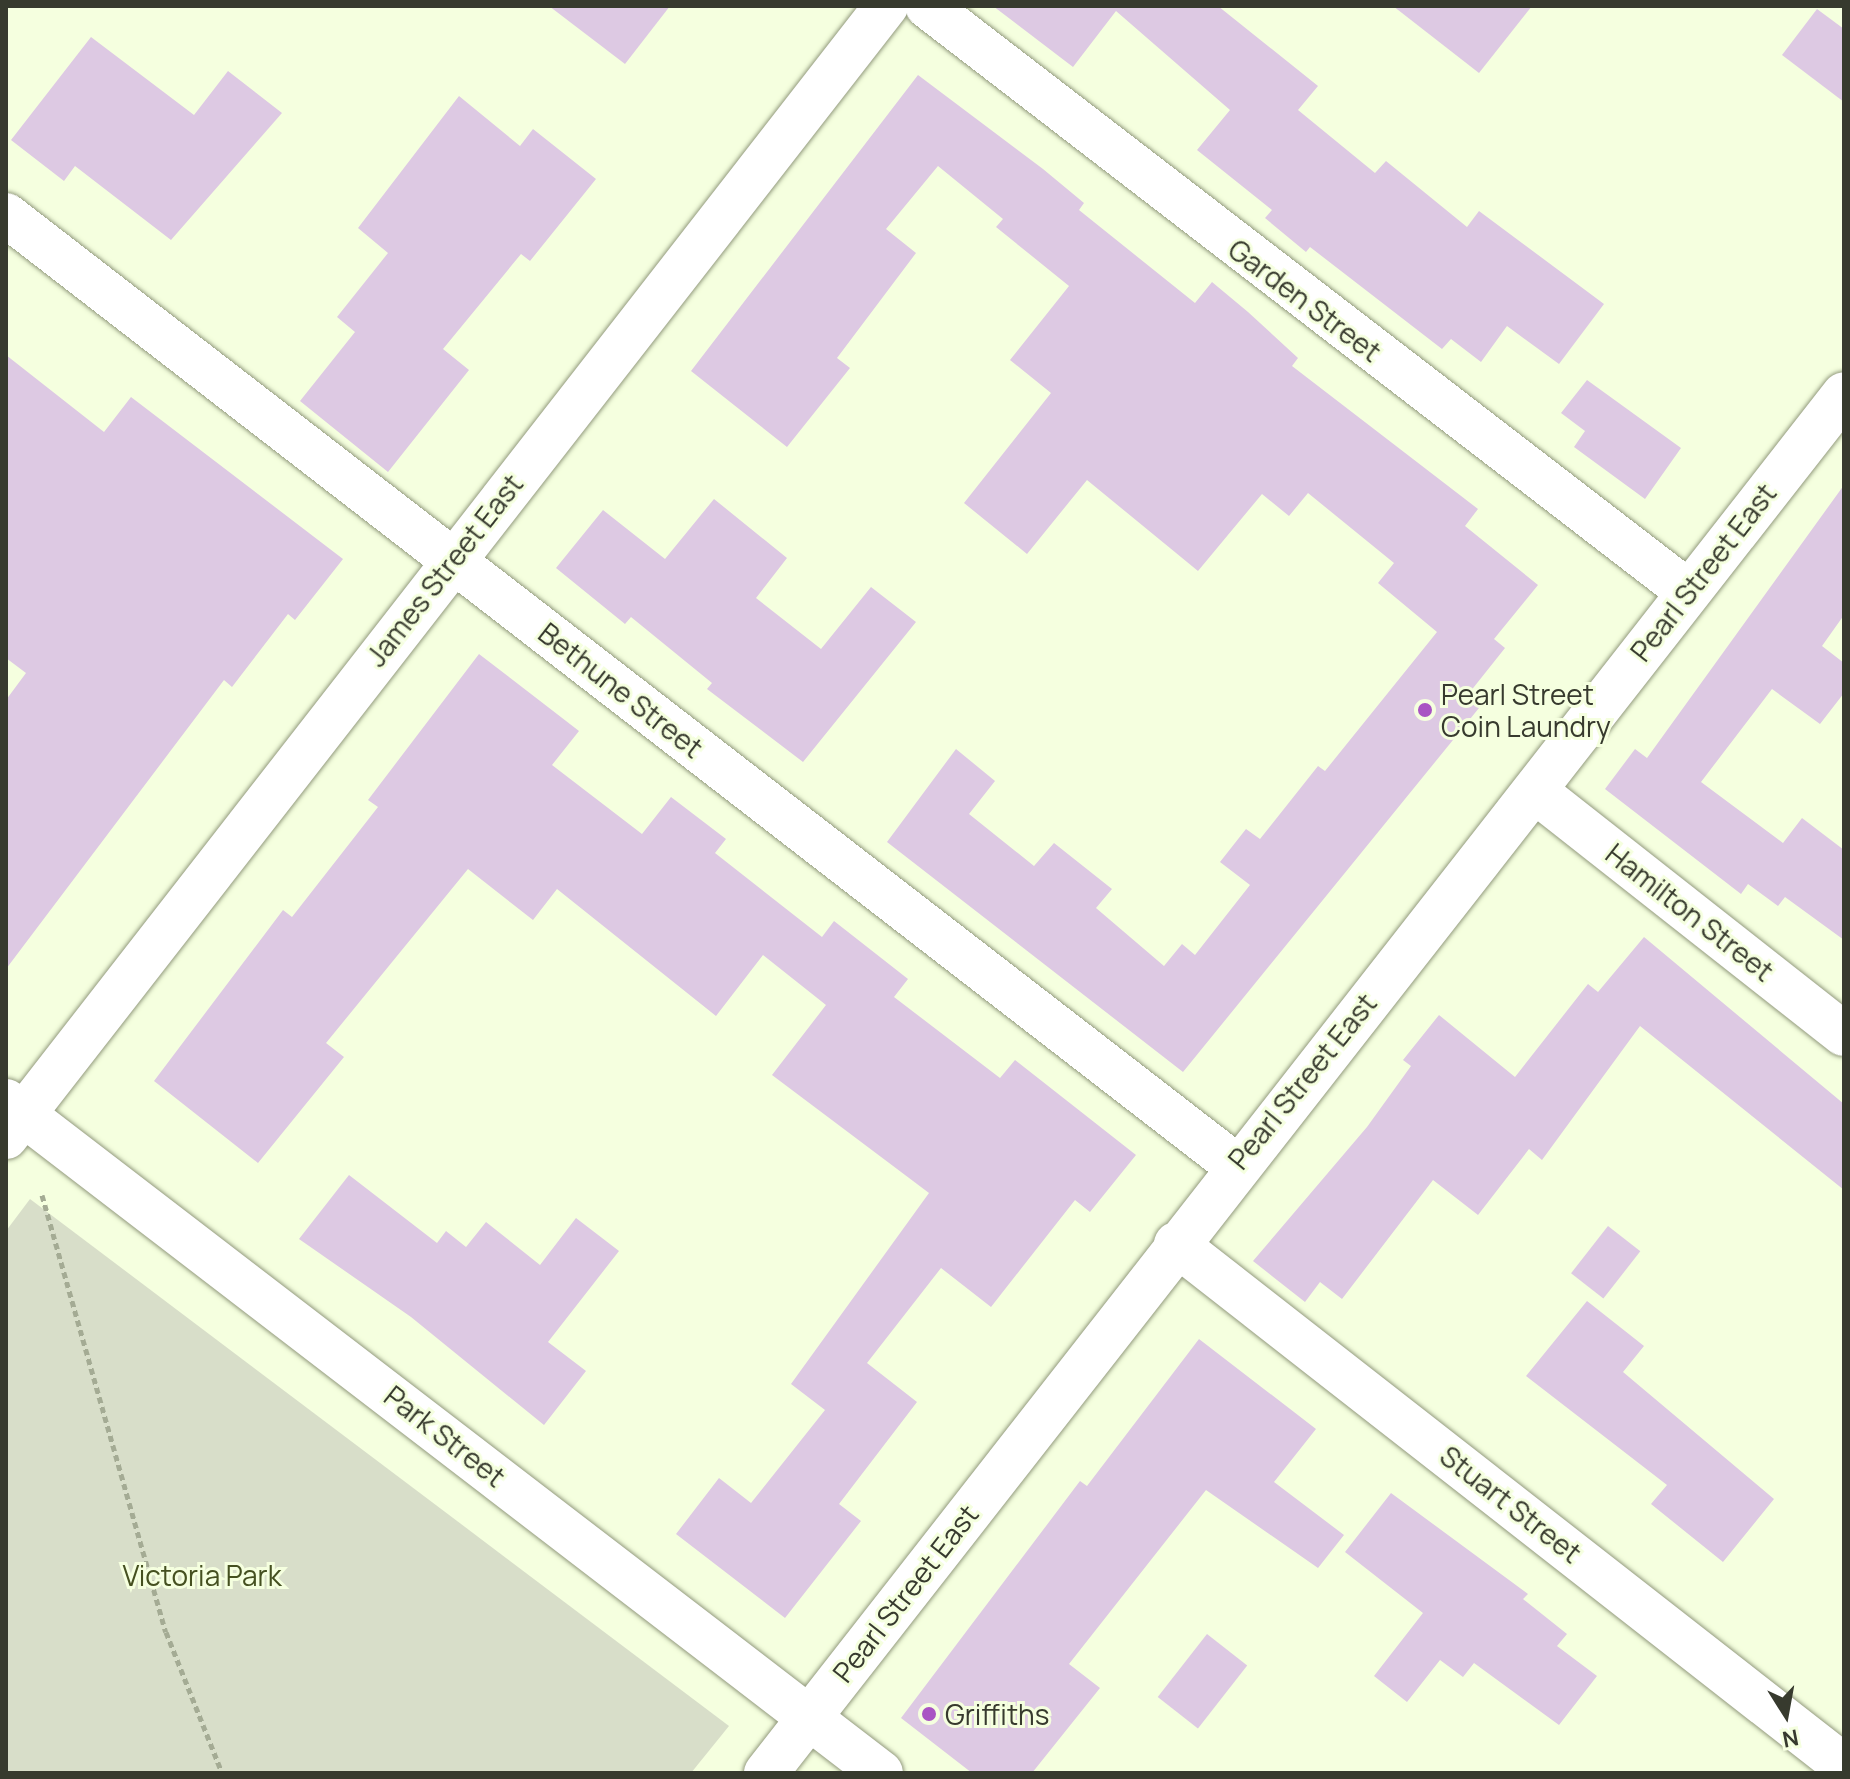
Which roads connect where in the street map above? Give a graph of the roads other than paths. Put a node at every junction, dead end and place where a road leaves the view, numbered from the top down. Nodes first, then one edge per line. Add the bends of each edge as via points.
1 (886, 6) edge
2 (927, 6) edge
3 (6, 215) edge
4 (1844, 394) edge
5 (451, 558) junction
6 (1686, 590) junction
7 (1535, 791) junction
8 (1844, 1034) edge
9 (12, 1117) edge
10 (1235, 1165) junction
11 (1176, 1244) junction
12 (809, 1716) junction
13 (1844, 1766) edge
14 (766, 1773) edge
15 (881, 1773) edge

1 - 5 street, James Street East
2 - 6 street, Garden Street
3 - 5 street, Bethune Street
4 - 6 street, Pearl Street East
5 - 9 street, James Street East
5 - 10 street, Bethune Street
6 - 7 street, Pearl Street East
7 - 8 street, Hamilton Street
7 - 10 street, Pearl Street East
9 - 12 street, Park Street
10 - 11 street, Pearl Street East
11 - 12 street, Pearl Street East
11 - 13 street, Stuart Street
12 - 14 street, Pearl Street East
12 - 15 street, Park Street

